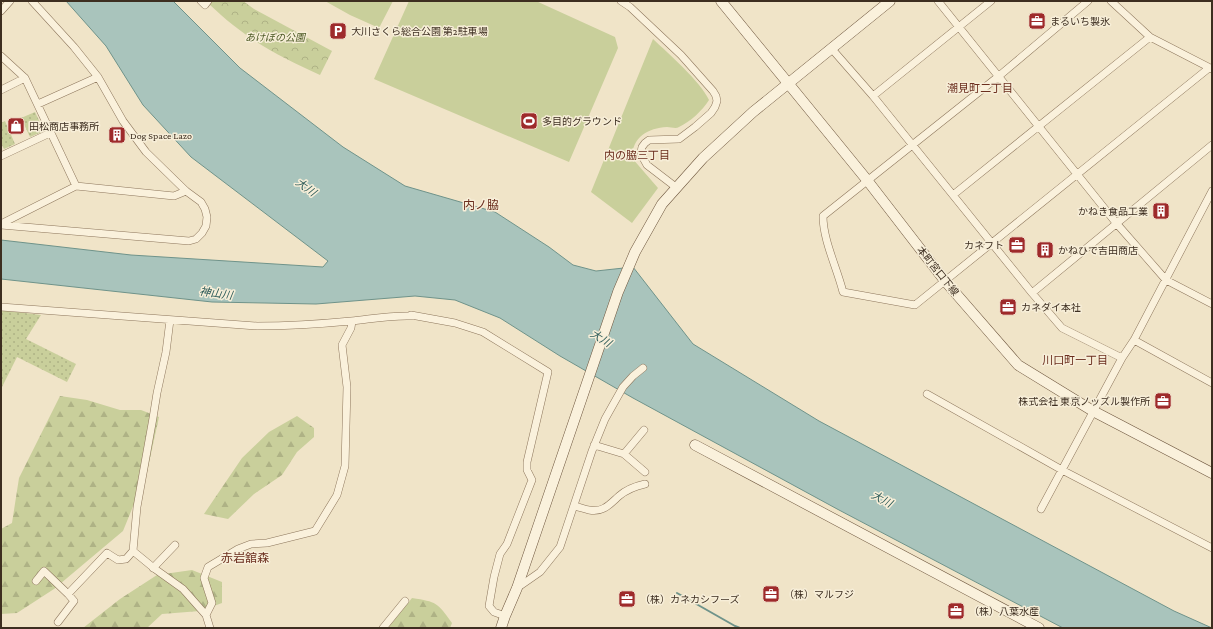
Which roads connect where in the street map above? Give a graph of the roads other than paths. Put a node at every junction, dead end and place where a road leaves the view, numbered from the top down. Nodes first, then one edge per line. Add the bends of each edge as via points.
1 (10, 1) edge
2 (32, 1) edge
3 (201, 1) edge
4 (208, 1) edge
5 (621, 1) edge
6 (721, 1) edge
7 (890, 1) edge
8 (938, 1) edge
9 (991, 1) edge
10 (1088, 1) edge
11 (1111, 1) edge
12 (1, 11) edge
13 (960, 27) junction
14 (1150, 37) junction
15 (831, 48) junction
16 (1, 56) edge
17 (1210, 69) edge
18 (999, 76) junction
19 (98, 77) junction
20 (25, 78) junction
21 (788, 84) junction
22 (1, 90) edge
23 (873, 96) junction
24 (38, 104) junction
25 (1040, 126) junction
26 (50, 133) junction
27 (912, 144) junction
28 (1212, 145) edge
29 (1, 156) edge
30 (1078, 174) junction
31 (867, 180) junction
32 (76, 186) junction
33 (677, 188) junction
34 (186, 191) junction
35 (1212, 191) edge
36 (953, 195) junction
37 (1, 224) edge
38 (1117, 224) junction
39 (992, 243) junction
40 (1166, 280) junction
41 (945, 281) junction
42 (1032, 293) junction
43 (1212, 304) edge
44 (1, 307) edge
45 (170, 320) junction
46 (352, 321) junction
47 (1134, 340) junction
48 (1122, 358) junction
49 (643, 368) dead end
50 (1212, 383) edge
51 (928, 394) dead end
52 (1093, 411) junction
53 (644, 430) dead end
54 (594, 445) junction
55 (695, 445) dead end
56 (624, 454) junction
57 (1062, 470) junction
58 (646, 472) dead end
59 (1212, 473) edge
60 (645, 484) dead end
61 (574, 506) junction
62 (1041, 509) dead end
63 (175, 545) dead end
64 (1212, 548) edge
65 (133, 551) junction
66 (153, 568) junction
67 (36, 581) dead end
68 (517, 588) junction
69 (68, 594) junction
70 (405, 601) dead end
71 (206, 615) junction
72 (505, 616) junction
73 (58, 622) dead end
74 (210, 628) edge
75 (383, 628) edge
76 (501, 628) edge
77 (1039, 628) edge

1 - 12 street
2 - 19 street via 74,46
3 - 4 street via 205,4
5 - 33 street via 681,55 716,96 717,101 711,113 679,139 649,140 642,147 642,156 647,165
6 - 21 street, 本町宮口下線
7 - 15 street
8 - 13 street
9 - 13 street
10 - 18 street
11 - 14 street
13 - 18 street
13 - 23 street
14 - 17 street
14 - 25 street
15 - 21 street
15 - 23 street
16 - 20 street
17 - 30 street
18 - 25 street
18 - 27 street
19 - 24 street
19 - 34 street via 123,121 146,152
20 - 22 street
20 - 24 street
21 - 31 street, 本町宮口下線
21 - 33 street via 703,158
23 - 27 street
24 - 26 street
25 - 30 street
25 - 36 street
26 - 29 street
26 - 32 street
27 - 31 street
27 - 36 street
28 - 38 street
30 - 38 street
30 - 39 street
31 - 41 street, 本町宮口下線
31 - 41 street via 823,216 823,228 843,292 916,305
32 - 34 street via 174,196
32 - 37 street
33 - 68 street via 662,204 634,252
34 - 37 street via 201,202 207,217 202,233 189,241
35 - 40 street
36 - 39 street
38 - 40 street
38 - 42 street
39 - 41 street
39 - 42 street
40 - 43 street
40 - 47 street
41 - 52 street, 本町宮口下線 via 1018,365
42 - 48 street via 1062,328
44 - 45 street
45 - 46 street via 257,326
45 - 65 street via 137,507
46 - 71 street via 342,345 347,387 347,442 345,466 337,494 315,531 267,543 250,544 208,567 204,578 212,603
46 - 72 street via 412,315 455,323 483,332 548,372 527,462 527,470 532,480 507,544 500,554 494,577 489,606 494,612
47 - 48 street
47 - 50 street
48 - 52 street
49 - 54 street via 623,387
51 - 57 street
52 - 57 street
52 - 59 street, 本町宮口下線
53 - 56 street
54 - 56 street
54 - 61 street
55 - 77 street
56 - 58 street
57 - 62 street
57 - 64 street
60 - 61 street via 631,488 611,505 597,511
61 - 68 street via 560,547 540,572
63 - 66 street
65 - 66 street
65 - 69 street via 126,559 118,560 107,553
66 - 71 street via 183,589
67 - 69 street via 44,571
68 - 72 street
69 - 73 street via 74,601
70 - 75 street
71 - 74 street
72 - 76 street

